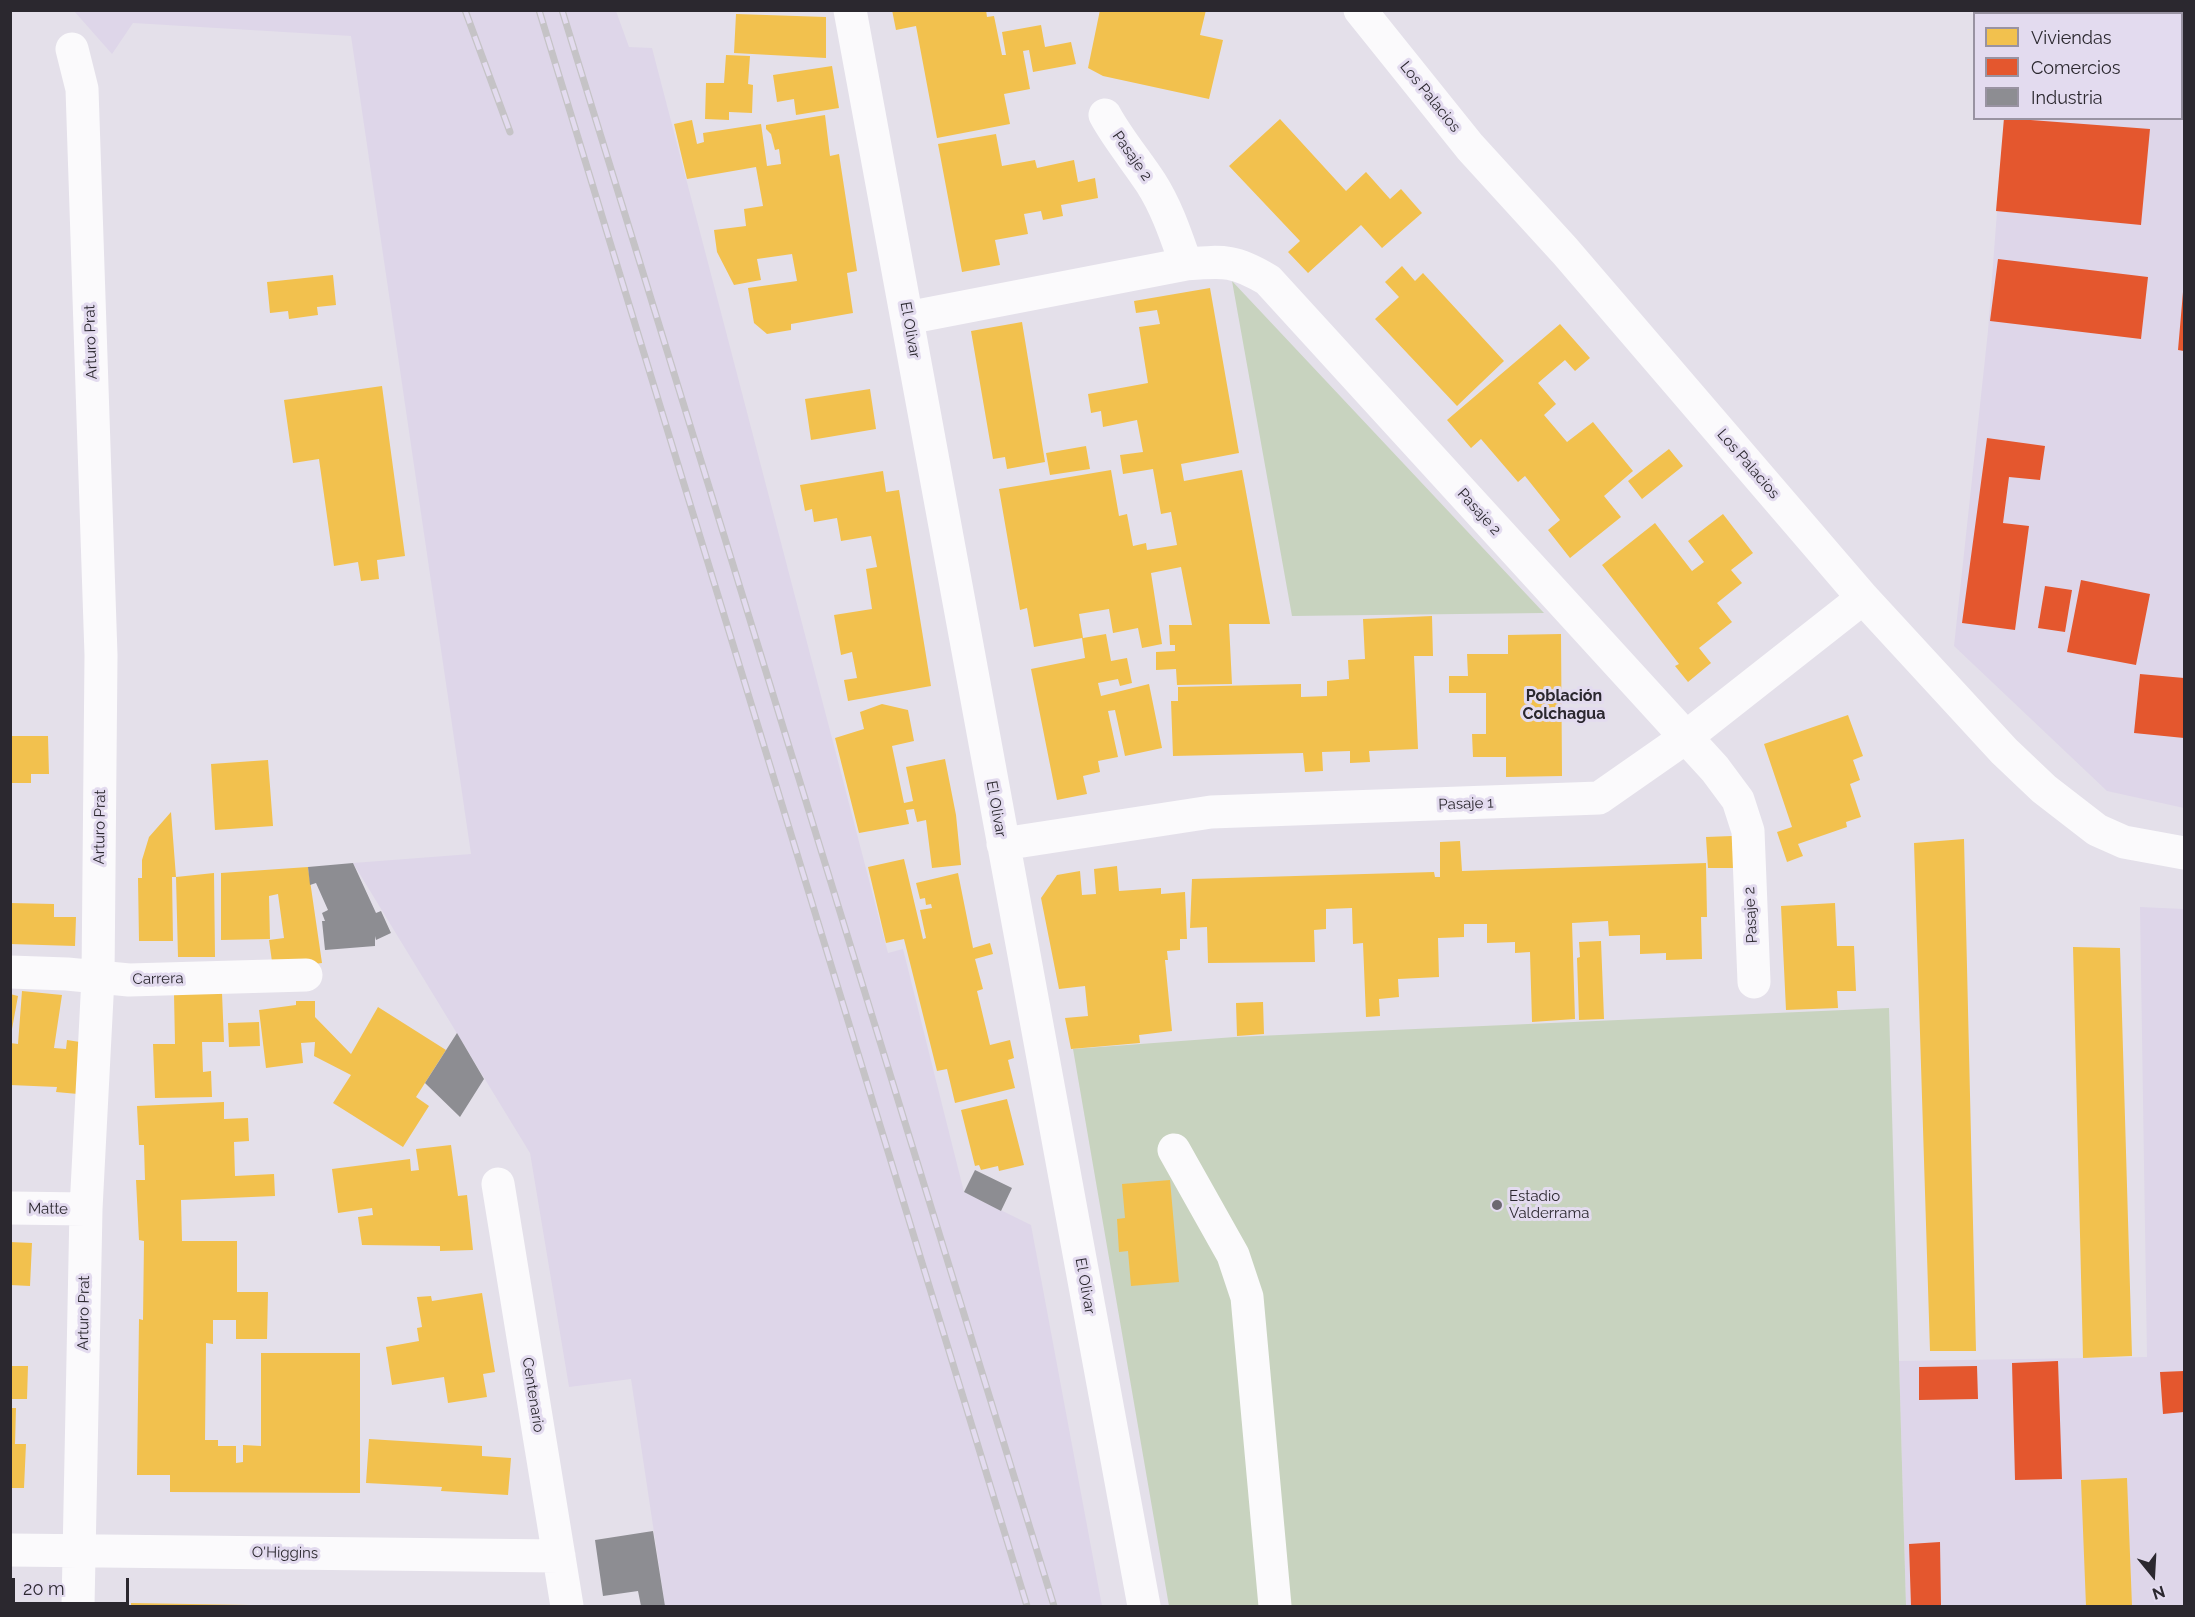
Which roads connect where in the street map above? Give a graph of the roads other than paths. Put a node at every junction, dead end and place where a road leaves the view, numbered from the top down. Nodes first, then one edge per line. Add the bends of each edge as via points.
1 (850, 10) edge
2 (1360, 10) edge
3 (72, 49) dead end
4 (1105, 115) dead end
5 (1186, 264) junction
6 (907, 318) junction
7 (1863, 598) junction
8 (1685, 738) junction
9 (1003, 844) junction
10 (2184, 853) edge
11 (10, 972) edge
12 (306, 975) dead end
13 (98, 978) junction
14 (1754, 982) dead end
15 (1174, 1149) dead end
16 (498, 1184) dead end
17 (10, 1208) edge
18 (86, 1209) junction
19 (10, 1550) edge
20 (79, 1551) junction
21 (559, 1556) junction
22 (78, 1606) edge
23 (567, 1606) edge
24 (1144, 1606) edge
25 (1275, 1606) edge

1 - 6 street, El Olivar
2 - 7 street, Los Palacios via 1470,147 1565,250
3 - 13 street, Arturo Prat via 82,89 101,636
4 - 5 street, Pasaje 2 via 1163,203
5 - 6 street
5 - 8 street, Pasaje 2 via 1242,264 1268,280
6 - 9 street, El Olivar
7 - 8 street, Pasaje 1
7 - 10 street, Los Palacios via 1982,728 2044,789 2097,830 2124,842
8 - 9 street, Pasaje 1 via 1605,795 1587,801 1210,812
8 - 14 street, Pasaje 2 via 1738,800 1748,831
9 - 24 street, El Olivar
11 - 13 street, Carrera
12 - 13 street, Carrera
13 - 18 street, Arturo Prat
15 - 25 street via 1233,1255 1247,1297
16 - 21 street, Centenario
17 - 18 street, Matte
18 - 20 street, Arturo Prat
19 - 20 street, O'Higgins
20 - 21 street, O'Higgins
20 - 22 street, Arturo Prat
21 - 23 street, Centenario

